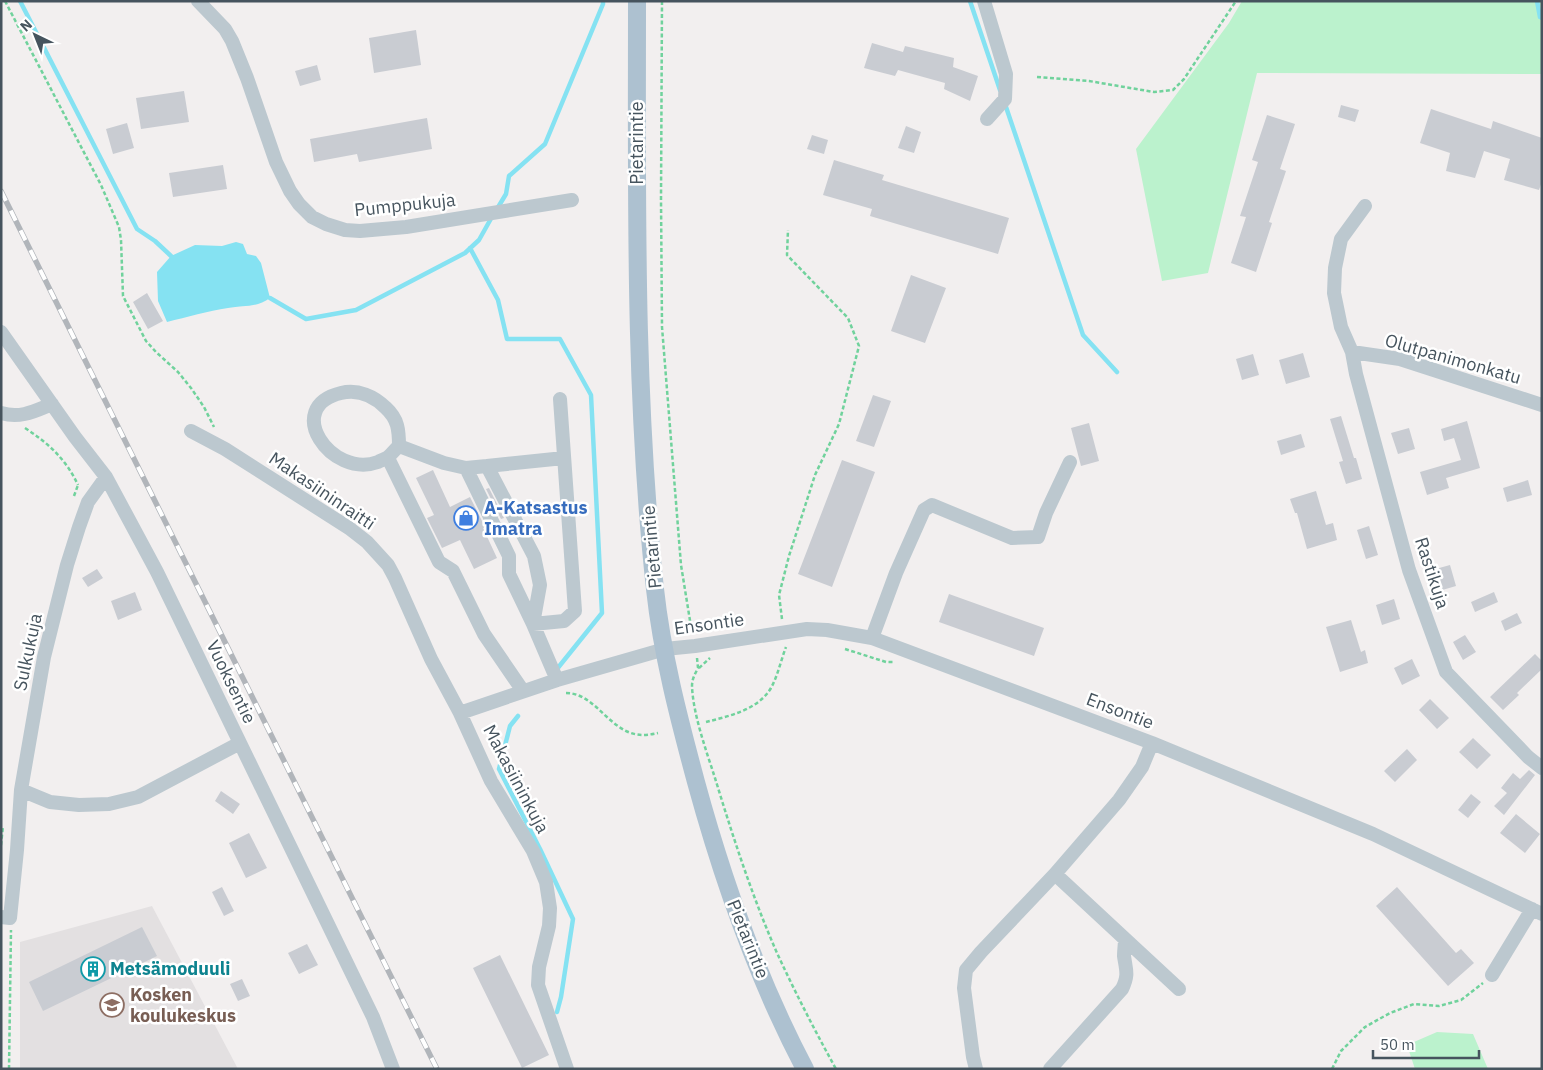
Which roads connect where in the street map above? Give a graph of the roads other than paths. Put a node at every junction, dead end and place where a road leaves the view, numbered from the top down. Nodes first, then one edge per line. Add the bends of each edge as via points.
1 (198, 1) edge
2 (637, 1) edge
3 (984, 1) edge
4 (987, 119) dead end
5 (572, 200) dead end
6 (1365, 206) dead end
7 (1, 332) edge
8 (1352, 352) junction
9 (560, 399) dead end
10 (52, 404) junction
11 (1542, 405) edge
12 (6, 414) edge
13 (191, 431) dead end
14 (399, 446) junction
15 (388, 458) junction
16 (564, 458) junction
17 (1070, 462) dead end
18 (487, 466) junction
19 (466, 468) junction
20 (106, 477) junction
21 (533, 624) junction
22 (872, 638) junction
23 (665, 649) junction
24 (557, 680) junction
25 (523, 691) junction
26 (460, 713) junction
27 (240, 743) junction
28 (1152, 743) junction
29 (1542, 768) edge
30 (21, 790) junction
31 (1056, 874) junction
32 (1537, 911) edge
33 (6, 918) edge
34 (1125, 939) junction
35 (1492, 975) road end
36 (1179, 990) dead end
37 (393, 1069) edge
38 (567, 1069) edge
39 (805, 1069) edge
40 (976, 1069) edge
41 (1050, 1069) edge

1 - 5 street, Pumppukuja via 232,41 276,162 299,204 312,217 345,230 360,231 406,227
2 - 23 main road, Pietarintie via 642,416 655,590
3 - 4 street via 1006,74 1005,99
6 - 8 street, Rastikuja via 1341,238 1335,268 1334,293 1341,327
7 - 10 street, Vuoksentie
8 - 11 street, Olutpanimonkatu via 1400,359
8 - 29 street, Rastikuja via 1409,570 1446,672
9 - 16 street
10 - 12 street via 24,415
10 - 20 street, Vuoksentie
13 - 26 street, Makasiininraitti via 226,449 350,528 388,564 431,659
14 - 15 street
14 - 15 street via 399,430 391,413 377,400 361,393 345,392 321,402 315,412 314,425 327,450 354,464 370,464
14 - 19 street
15 - 25 street via 439,562 453,571 484,634
16 - 18 street
16 - 21 street via 575,611 564,620
17 - 22 street via 1038,538 1012,538 932,505 924,510
18 - 19 street
18 - 21 street via 534,556 540,585
19 - 21 street via 509,556 509,574
20 - 27 street, Vuoksentie via 157,572
20 - 30 street, Sulkukuja via 88,502 68,565 44,657
21 - 24 street
22 - 23 street, Ensontie via 807,629
22 - 28 street, Ensontie
23 - 24 street, Makasiininkuja
23 - 39 main road, Pietarintie via 684,736 734,907
24 - 25 street, Makasiininkuja
25 - 26 street, Makasiininkuja
26 - 38 street, Makasiininkuja via 491,781 533,851 546,882 549,926 538,985
27 - 30 street via 138,797 109,804 50,802
27 - 37 street, Vuoksentie via 372,1017
28 - 31 street via 1142,767 1119,800
28 - 32 street, Ensontie via 1373,834
30 - 33 street, Sulkukuja via 17,850
31 - 34 street
31 - 40 street via 966,970 964,988
32 - 35 street
34 - 36 street
34 - 41 street via 1127,980 1122,989

